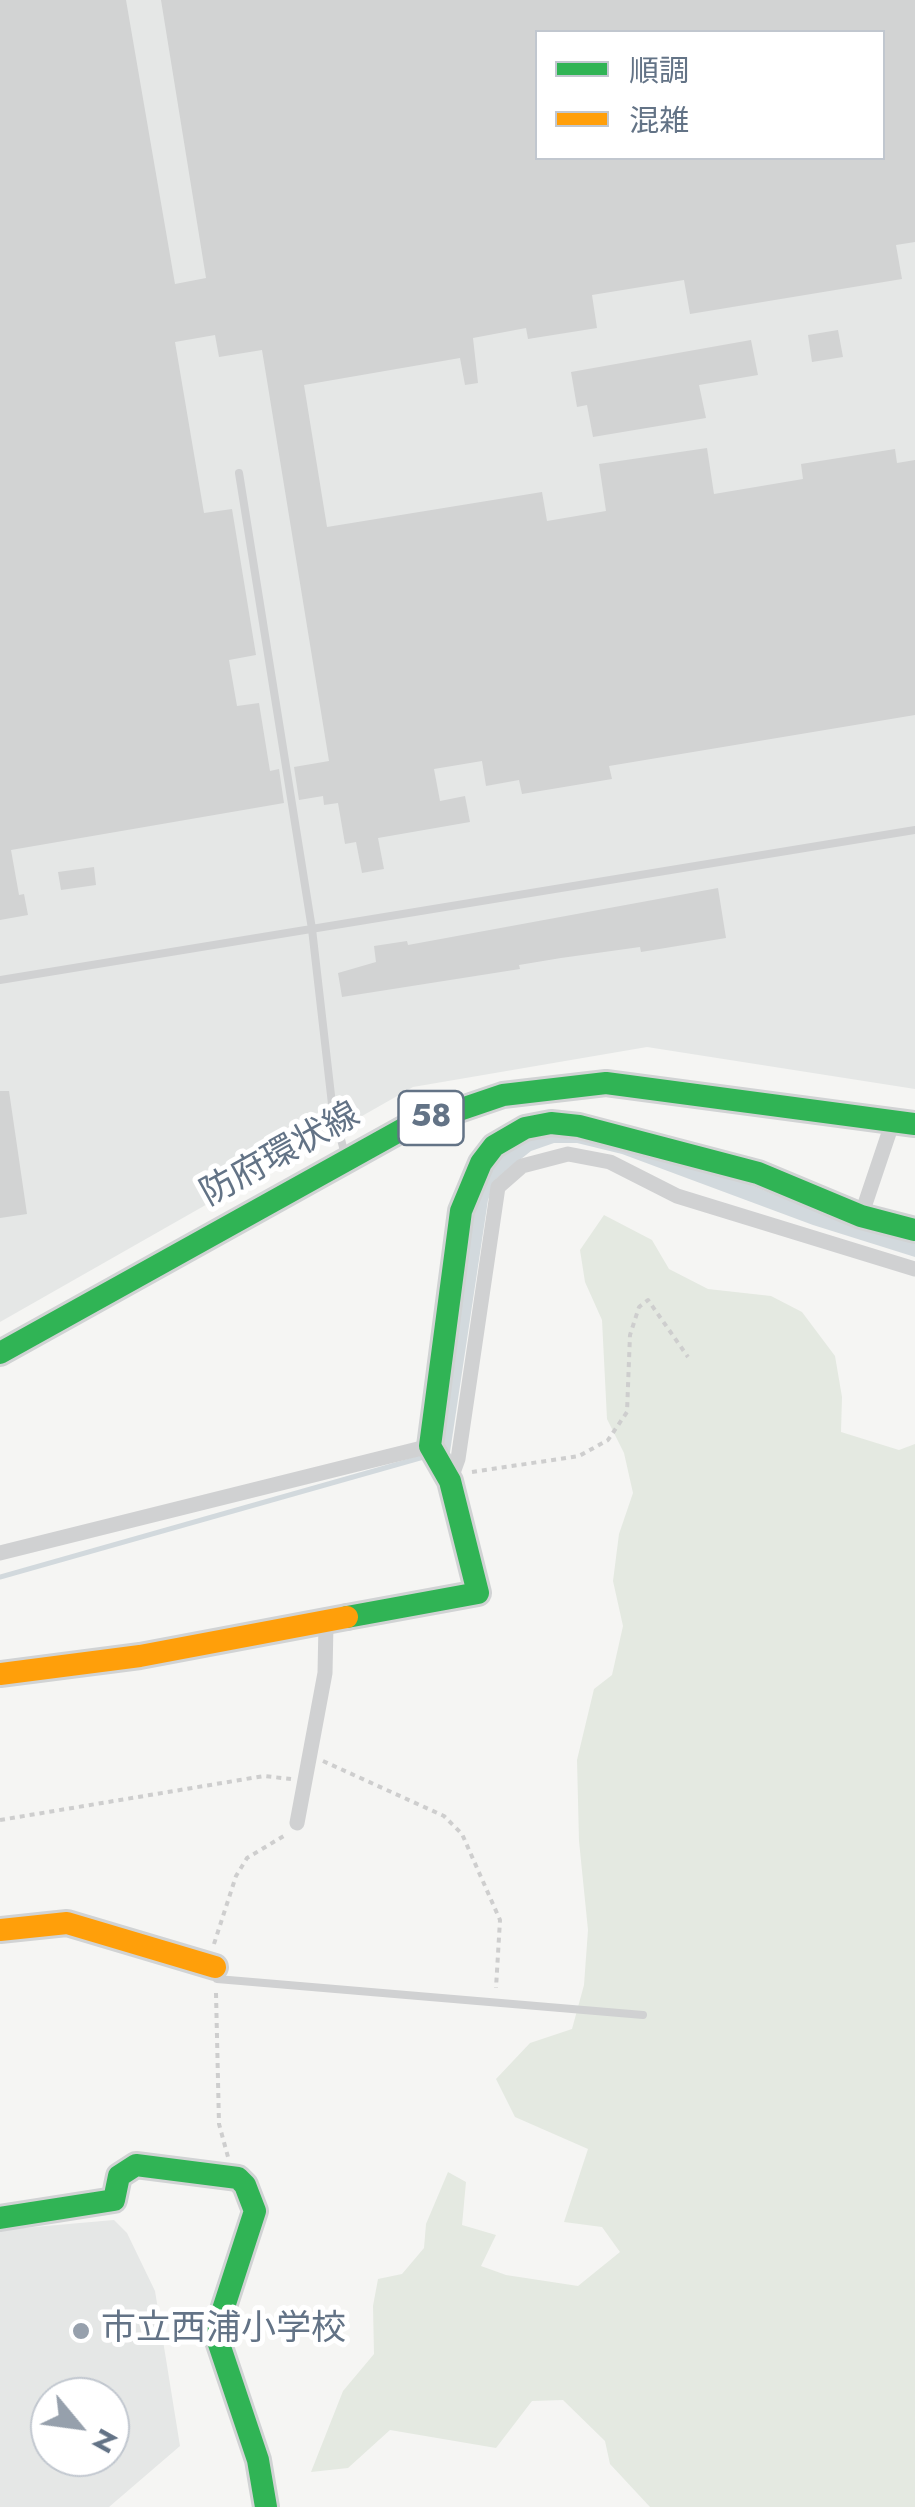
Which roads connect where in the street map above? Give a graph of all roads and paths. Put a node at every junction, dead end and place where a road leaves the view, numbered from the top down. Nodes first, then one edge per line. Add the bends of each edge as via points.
1 (239, 473) dead end
2 (915, 830) edge
3 (312, 928) junction
4 (0, 980) edge
5 (904, 1123) edge
6 (346, 1158) junction
7 (861, 1216) junction
8 (915, 1230) edge
9 (915, 1270) edge
10 (0, 1353) edge
11 (688, 1358) dead end
12 (430, 1446) junction
13 (451, 1478) junction
14 (0, 1553) edge
15 (326, 1624) junction
16 (0, 1674) edge
17 (310, 1755) junction
18 (305, 1780) junction
19 (0, 1820) edge
20 (298, 1824) joint
21 (0, 1930) edge
22 (216, 1973) junction
23 (494, 2002) junction
24 (643, 2015) dead end
25 (238, 2178) junction
26 (0, 2218) edge
27 (266, 2507) edge

1 - 3 lane
2 - 3 lane
3 - 4 lane
3 - 6 lane via 332,1104
5 - 6 street, 防府環状線 / 58 via 606,1083 503,1095 421,1121
5 - 7 street
6 - 10 street, 防府環状線 / 58
7 - 8 street
7 - 12 street via 758,1172 578,1126 525,1128 494,1146 461,1211
9 - 13 street via 677,1196 610,1162 568,1154 522,1166 498,1187
11 - 13 path via 648,1300 639,1306 630,1335 628,1412 608,1440 580,1456
12 - 13 street
12 - 14 street
13 - 15 street via 478,1593
15 - 16 street
15 - 17 street
17 - 18 street
17 - 23 path via 444,1816 462,1834 500,1920
18 - 19 path via 264,1776
18 - 20 street
20 - 22 path via 247,1858 236,1876 212,1949
21 - 22 street via 84,1926
22 - 23 lane
22 - 25 path via 219,2124
23 - 24 lane
25 - 26 street via 136,2164 119,2176 114,2200
25 - 27 street via 255,2211 218,2341 258,2460

